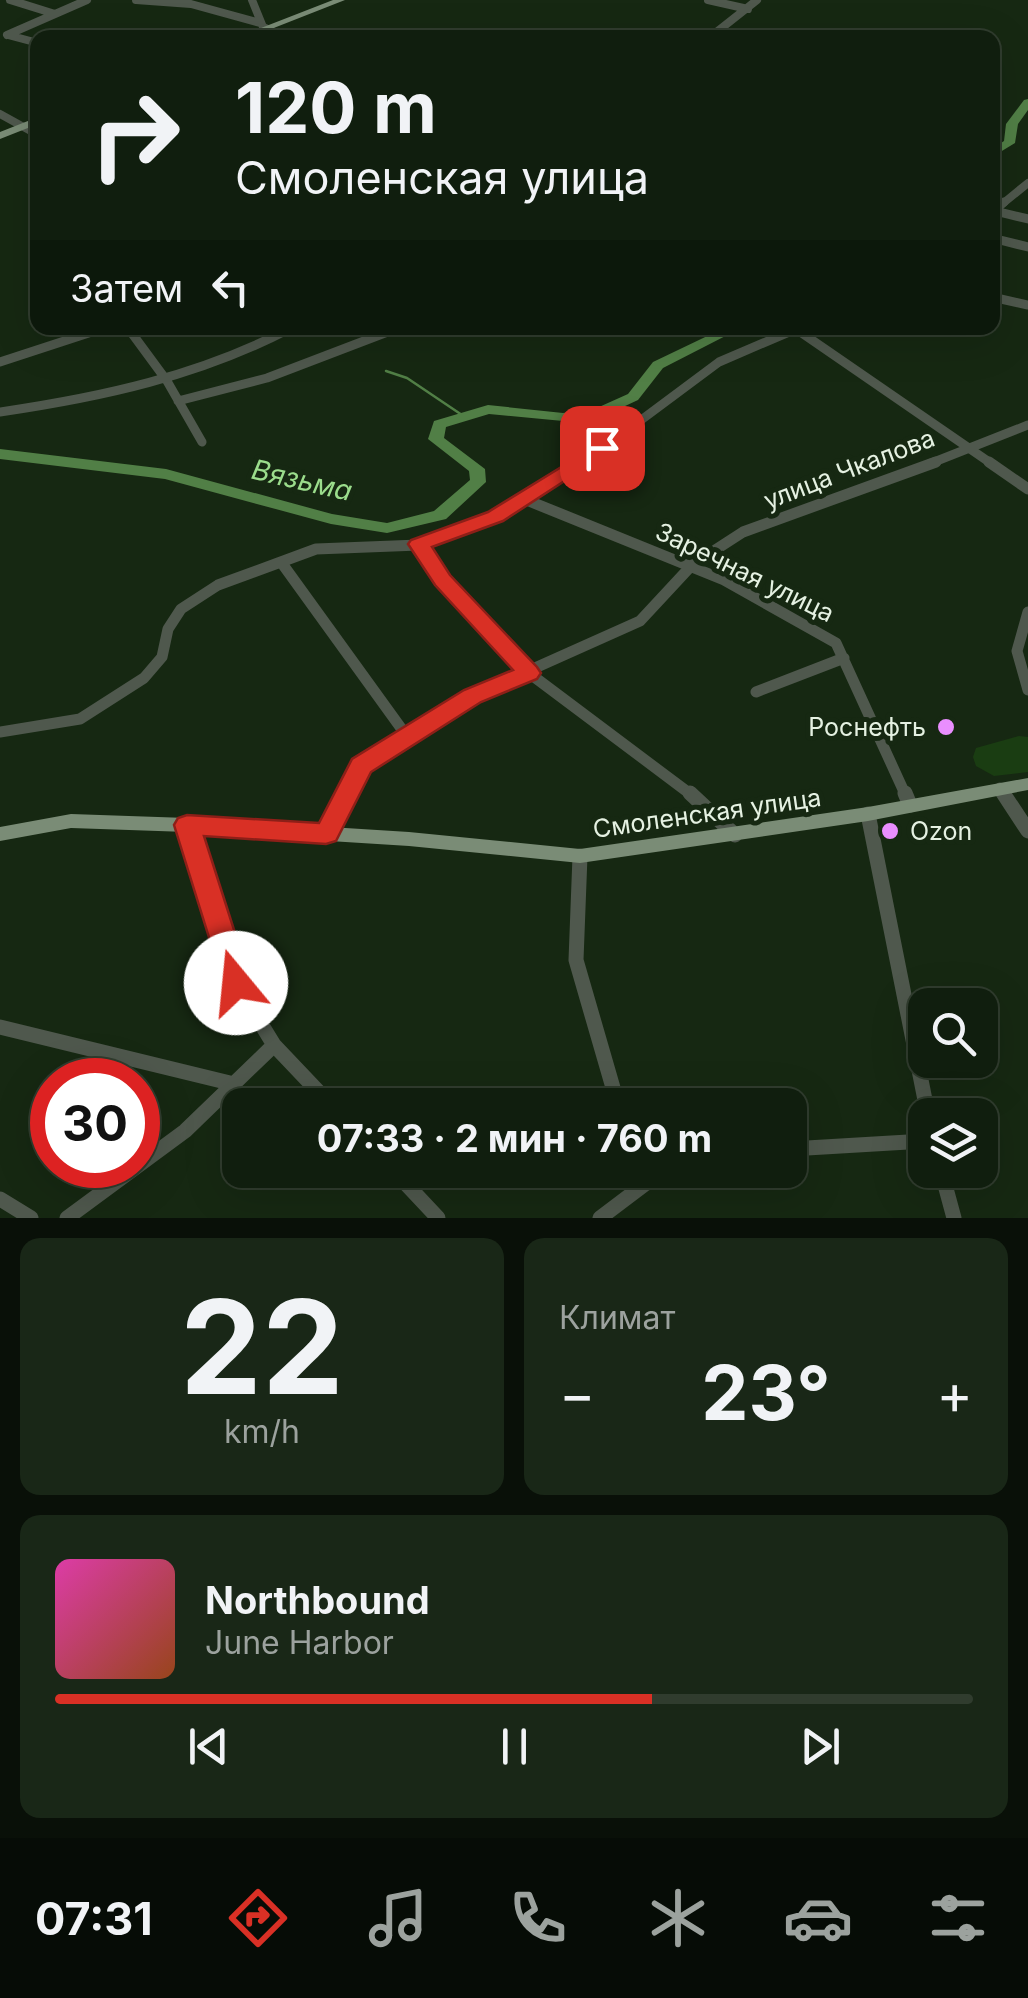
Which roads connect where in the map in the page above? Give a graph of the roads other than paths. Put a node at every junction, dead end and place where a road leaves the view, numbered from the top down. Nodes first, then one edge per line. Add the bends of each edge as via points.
1 (10, 0) edge
2 (88, 0) edge
3 (136, 0) edge
4 (252, 0) edge
5 (341, 0) edge
6 (708, 0) edge
7 (756, 0) edge
8 (200, 3) edge
9 (748, 9) junction
10 (56, 14) junction
11 (261, 25) junction
12 (253, 30) edge
13 (271, 30) edge
14 (720, 30) edge
15 (3, 34) edge
16 (30, 40) edge
17 (0, 114) edge
18 (30, 123) edge
19 (23, 126) junction
20 (30, 130) edge
21 (0, 136) edge
22 (1028, 183) edge
23 (1000, 206) edge
24 (1000, 213) edge
25 (1028, 220) edge
26 (1000, 240) edge
27 (1028, 246) edge
28 (1000, 299) edge
29 (1028, 305) edge
30 (83, 335) edge
31 (133, 335) edge
32 (278, 335) edge
33 (380, 335) edge
34 (780, 335) edge
35 (806, 335) edge
36 (0, 362) edge
37 (167, 382) junction
38 (178, 401) junction
39 (0, 412) edge
40 (1028, 425) edge
41 (202, 442) dead end
42 (966, 448) junction
43 (1028, 489) edge
44 (524, 499) junction
45 (419, 544) junction
46 (281, 562) junction
47 (692, 566) junction
48 (1028, 612) edge
49 (844, 658) junction
50 (529, 673) junction
51 (1028, 690) edge
52 (756, 692) dead end
53 (0, 732) edge
54 (406, 735) junction
55 (1028, 784) edge
56 (1000, 788) junction
57 (910, 806) junction
58 (868, 814) junction
59 (187, 825) junction
60 (1028, 831) edge
61 (0, 834) edge
62 (326, 834) junction
63 (735, 835) junction
64 (580, 856) junction
65 (0, 1026) edge
66 (274, 1045) junction
67 (234, 1084) junction
68 (316, 1088) edge
69 (613, 1088) edge
70 (925, 1098) edge
71 (908, 1142) edge
72 (807, 1148) edge
73 (410, 1188) edge
74 (631, 1188) edge
75 (946, 1188) edge
76 (0, 1199) edge
77 (31, 1218) edge
78 (68, 1218) edge
79 (438, 1218) edge
80 (600, 1218) edge
81 (954, 1218) edge

1 - 10 street
2 - 10 street
3 - 8 street
4 - 11 street
5 - 11 main road
6 - 9 street
7 - 9 street
8 - 11 street
9 - 14 street
10 - 15 street
11 - 12 main road
11 - 13 street
15 - 16 street
17 - 19 street
18 - 19 main road
19 - 20 street
19 - 21 main road
22 - 23 street
24 - 25 street
26 - 27 street
28 - 29 street
30 - 36 street
31 - 37 street
32 - 37 street
33 - 38 street via 267,378
34 - 44 street via 719,362
35 - 42 street
37 - 38 street
37 - 39 street
38 - 41 street
40 - 42 street, улица Чкалова
42 - 43 street
42 - 47 street, улица Чкалова via 743,532
44 - 45 street
44 - 47 street, Заречная улица
45 - 46 street via 316,549
45 - 50 street via 442,580
46 - 53 street via 218,585 181,609 162,657 144,678 80,719
46 - 54 street
47 - 49 street, Заречная улица via 812,626
47 - 50 street, улица Чкалова via 640,620
48 - 51 street via 1014,661
49 - 52 street
49 - 57 street, Заречная улица
50 - 54 street, улица Чкалова via 472,696
50 - 63 street via 698,798
54 - 62 street, улица Чкалова via 361,766
55 - 56 main road, Смоленская улица
56 - 57 main road, Смоленская улица
56 - 60 street
57 - 58 main road, Смоленская улица
58 - 63 main road, Смоленская улица
58 - 70 street
59 - 61 main road, Смоленская улица via 71,821
59 - 62 main road, Смоленская улица
59 - 66 street via 236,983
62 - 64 main road, Смоленская улица
63 - 64 main road, Смоленская улица
64 - 69 street via 576,960
65 - 67 street
66 - 67 street
66 - 68 street
67 - 78 street via 186,1131
71 - 72 street
73 - 79 street
74 - 80 street
75 - 81 street
76 - 77 street

